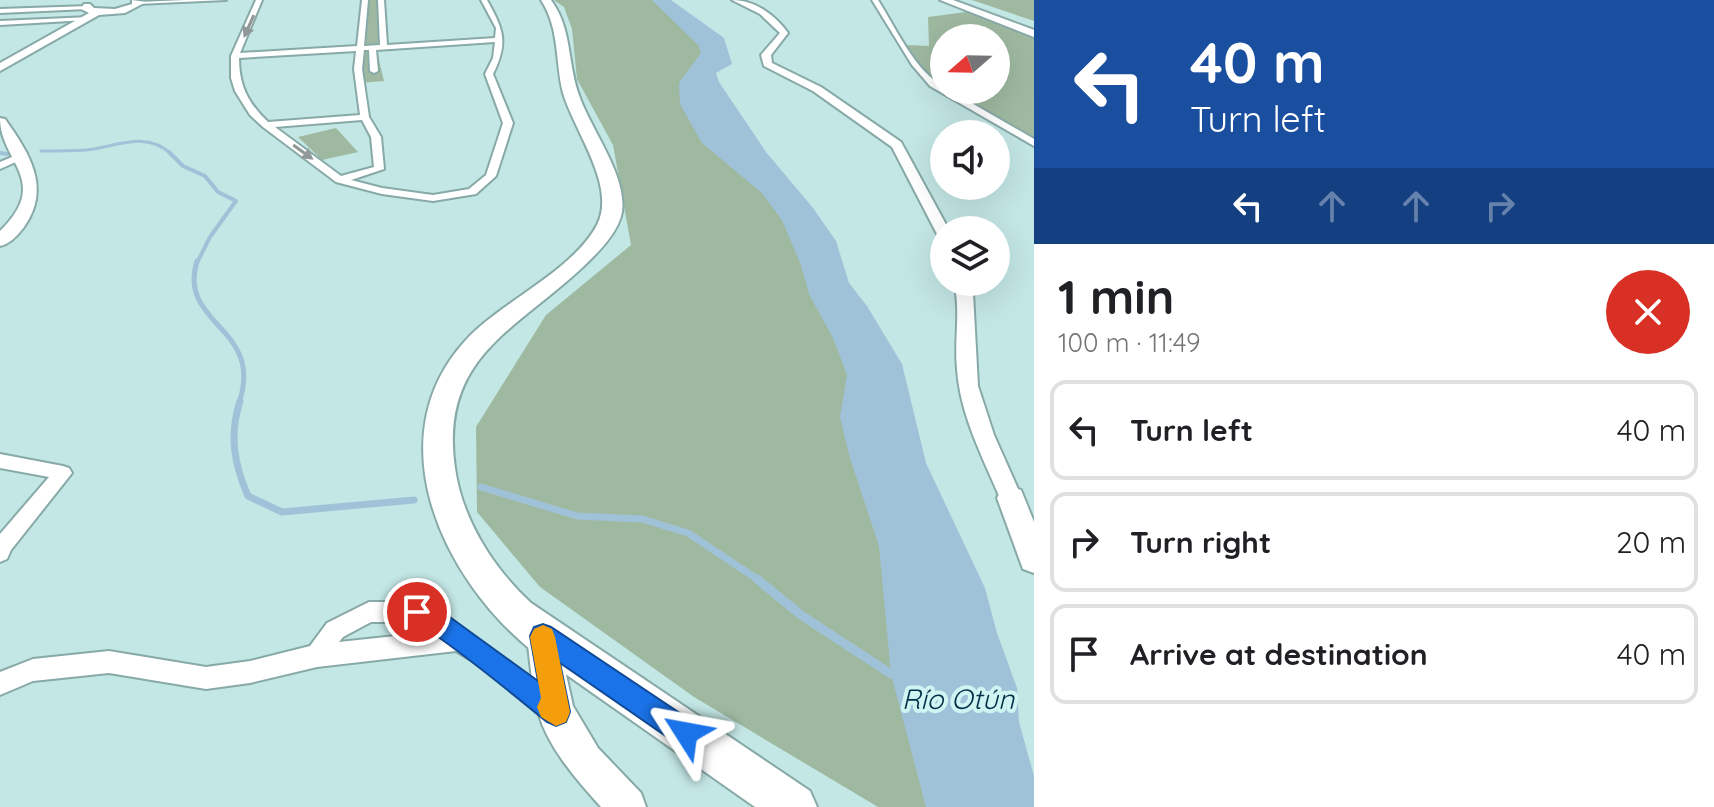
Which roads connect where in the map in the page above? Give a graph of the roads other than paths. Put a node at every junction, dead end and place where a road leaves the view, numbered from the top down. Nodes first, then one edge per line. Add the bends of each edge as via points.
1 (106, 0) edge
2 (223, 0) edge
3 (259, 0) edge
4 (365, 0) edge
5 (381, 0) edge
6 (484, 0) edge
7 (546, 0) edge
8 (736, 0) edge
9 (875, 0) edge
10 (945, 0) edge
11 (960, 0) edge
12 (139, 2) edge
13 (988, 10) junction
14 (0, 11) edge
15 (90, 12) junction
16 (973, 12) junction
17 (1016, 20) junction
18 (999, 22) junction
19 (0, 23) edge
20 (1034, 27) edge
21 (1034, 34) edge
22 (497, 40) junction
23 (384, 47) junction
24 (372, 48) junction
25 (360, 49) junction
26 (235, 56) junction
27 (0, 68) edge
28 (374, 71) dead end
29 (365, 117) junction
30 (0, 122) edge
31 (266, 125) junction
32 (1034, 143) edge
33 (24, 155) junction
34 (0, 166) edge
35 (340, 180) junction
36 (934, 216) edge
37 (0, 241) edge
38 (964, 296) edge
39 (0, 461) edge
40 (1011, 498) junction
41 (1034, 521) edge
42 (1, 548) edge
43 (1034, 560) edge
44 (543, 636) junction
45 (458, 640) junction
46 (317, 656) junction
47 (0, 684) edge
48 (556, 712) junction
49 (793, 806) edge
50 (627, 807) edge

1 - 15 main road
2 - 12 street
3 -> 26 street
4 - 25 street
5 - 23 street
6 - 22 street via 499,28
7 - 44 highway via 556,13 570,93 607,180 609,225 588,252 473,348 453,376 441,408 437,447 441,482 464,545 511,609
8 - 36 street via 784,33 766,55 767,64 817,89 897,145
9 - 32 street via 926,78
10 - 16 main road
11 - 13 main road
12 - 15 main road via 127,10
13 - 16 main road
13 - 17 main road
14 - 15 street
15 - 19 street
15 - 27 main road
16 - 18 main road
17 - 18 main road
17 - 20 main road
18 - 21 main road
22 - 23 street
22 - 35 street via 497,58 489,74 508,123 491,176 472,192 433,198
23 - 24 street
24 - 25 street
24 - 28 street
25 - 26 street
25 - 29 street
26 - 31 street via 239,91
29 - 31 street
29 - 35 street via 376,137 379,169
30 - 33 main road
31 -> 35 street
33 - 34 street
33 - 37 main road via 31,202
38 - 40 street via 966,369 979,421
39 - 42 street via 63,473
40 - 41 main road
40 - 43 main road
44 - 48 main road
44 - 49 highway
45 - 46 street
45 - 46 street via 417,612 369,612 335,630
45 - 48 street
46 - 47 street via 206,678 109,662 33,670
48 - 50 main road via 585,761

